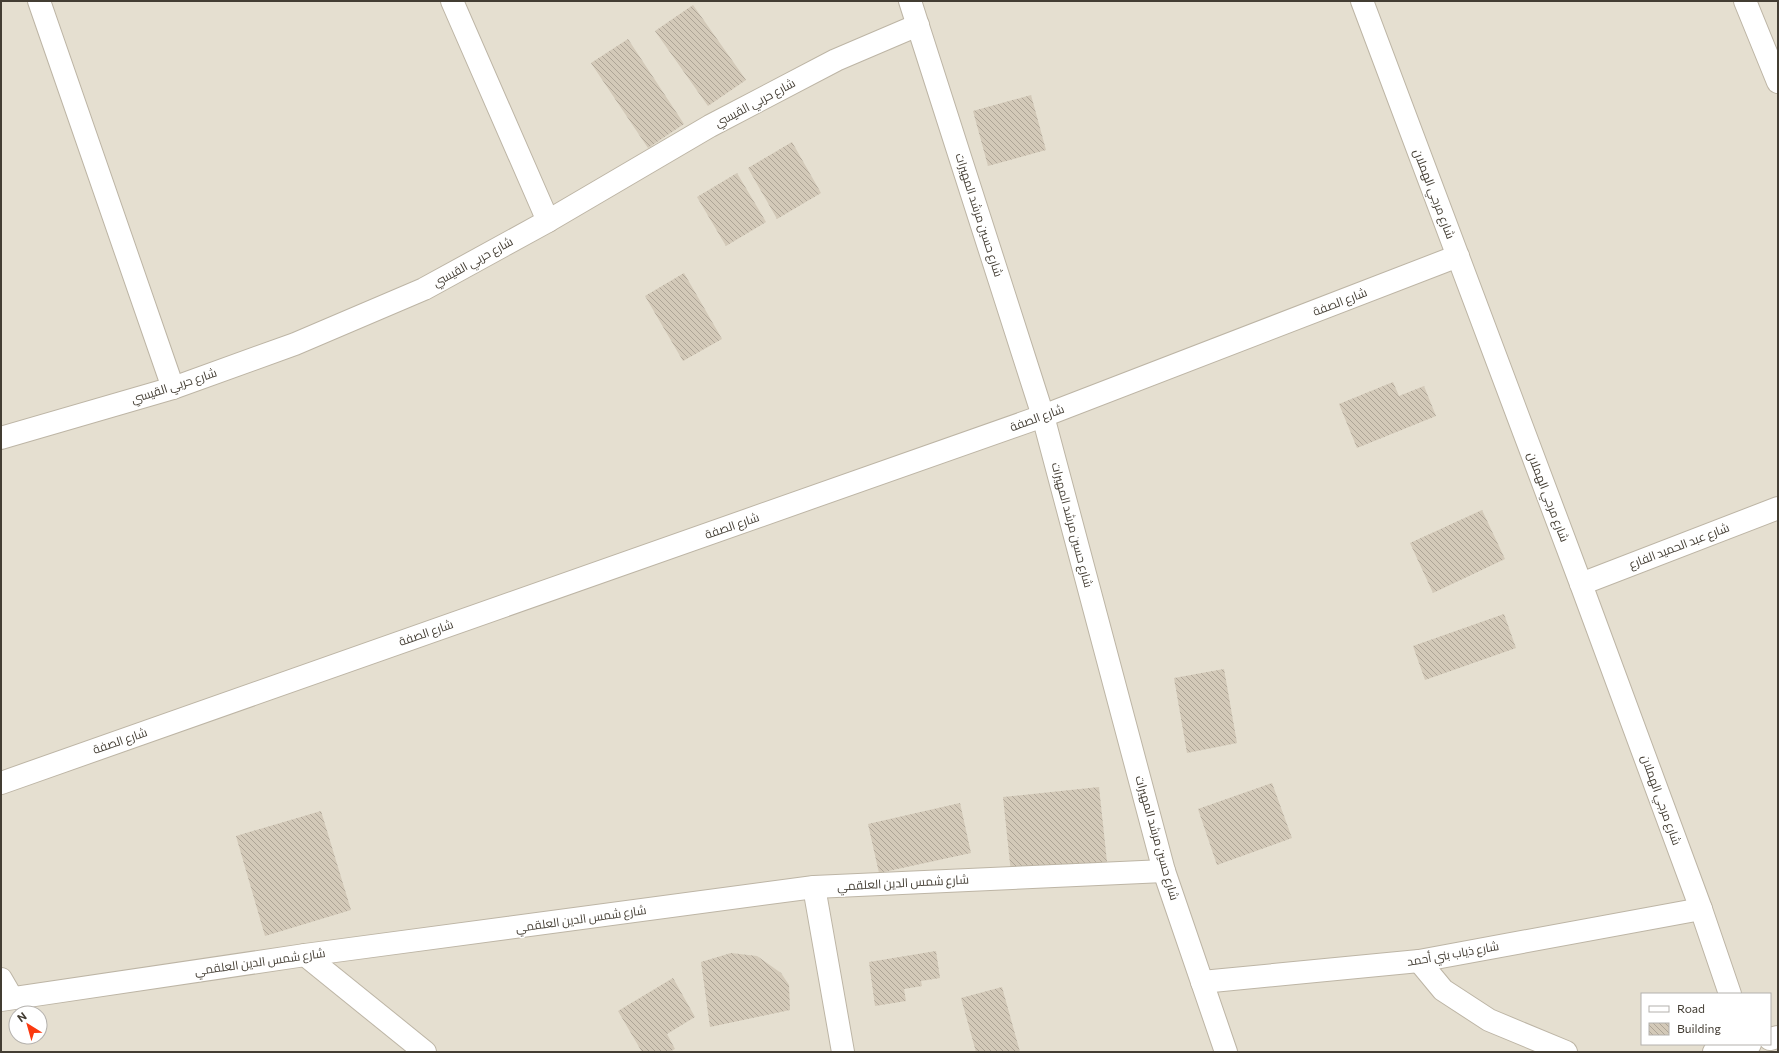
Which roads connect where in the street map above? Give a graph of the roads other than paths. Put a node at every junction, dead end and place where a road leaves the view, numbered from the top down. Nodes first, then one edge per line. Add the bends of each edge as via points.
1 (39, 1) edge
2 (452, 1) edge
3 (910, 1) edge
4 (1362, 1) edge
5 (1745, 1) edge
6 (918, 25) junction
7 (1778, 82) edge
8 (548, 221) junction
9 (1458, 256) junction
10 (173, 388) junction
11 (1043, 416) junction
12 (1, 438) edge
13 (1778, 508) edge
14 (1581, 584) junction
15 (1, 783) edge
16 (1164, 871) junction
17 (814, 887) junction
18 (1701, 909) junction
19 (305, 955) junction
20 (1419, 961) junction
21 (1, 979) edge
22 (1202, 982) junction
23 (1730, 993) edge
24 (7, 999) edge
25 (1749, 1046) edge
26 (425, 1052) edge
27 (843, 1052) edge
28 (1226, 1052) edge
29 (1566, 1052) edge
30 (1714, 1052) edge

1 - 10 street
2 - 8 street
3 - 6 street, شارع حسين مرشد المهيرات
4 - 9 street, شارع مرجي الهملان
5 - 7 street
6 - 8 street, شارع حربي القيسي via 836,60 731,115
6 - 11 street, شارع حسين مرشد المهيرات
8 - 10 street, شارع حربي القيسي via 424,289 296,344
9 - 11 street, شارع الصفة
9 - 14 street, شارع مرجي الهملان
10 - 12 street, شارع حربي القيسي
11 - 15 street, شارع الصفة
11 - 16 street, شارع حسين مرشد المهيرات
13 - 14 street, شارع عبد الحميد الفارع
14 - 18 street, شارع مرجي الهملان
16 - 17 street, شارع شمس الدين العلقمي
16 - 22 street, شارع حسين مرشد المهيرات
17 - 19 street, شارع شمس الدين العلقمي
17 - 27 street
18 - 20 street, شارع ذياب بني أحمد
18 - 23 street, شارع مرجي الهملان
19 - 24 street, شارع شمس الدين العلقمي
19 - 26 street
20 - 22 street, شارع ذياب بني أحمد
20 - 29 street via 1443,990 1489,1020
21 - 24 street
22 - 28 street, شارع حسين مرشد المهيرات
25 - 30 street

